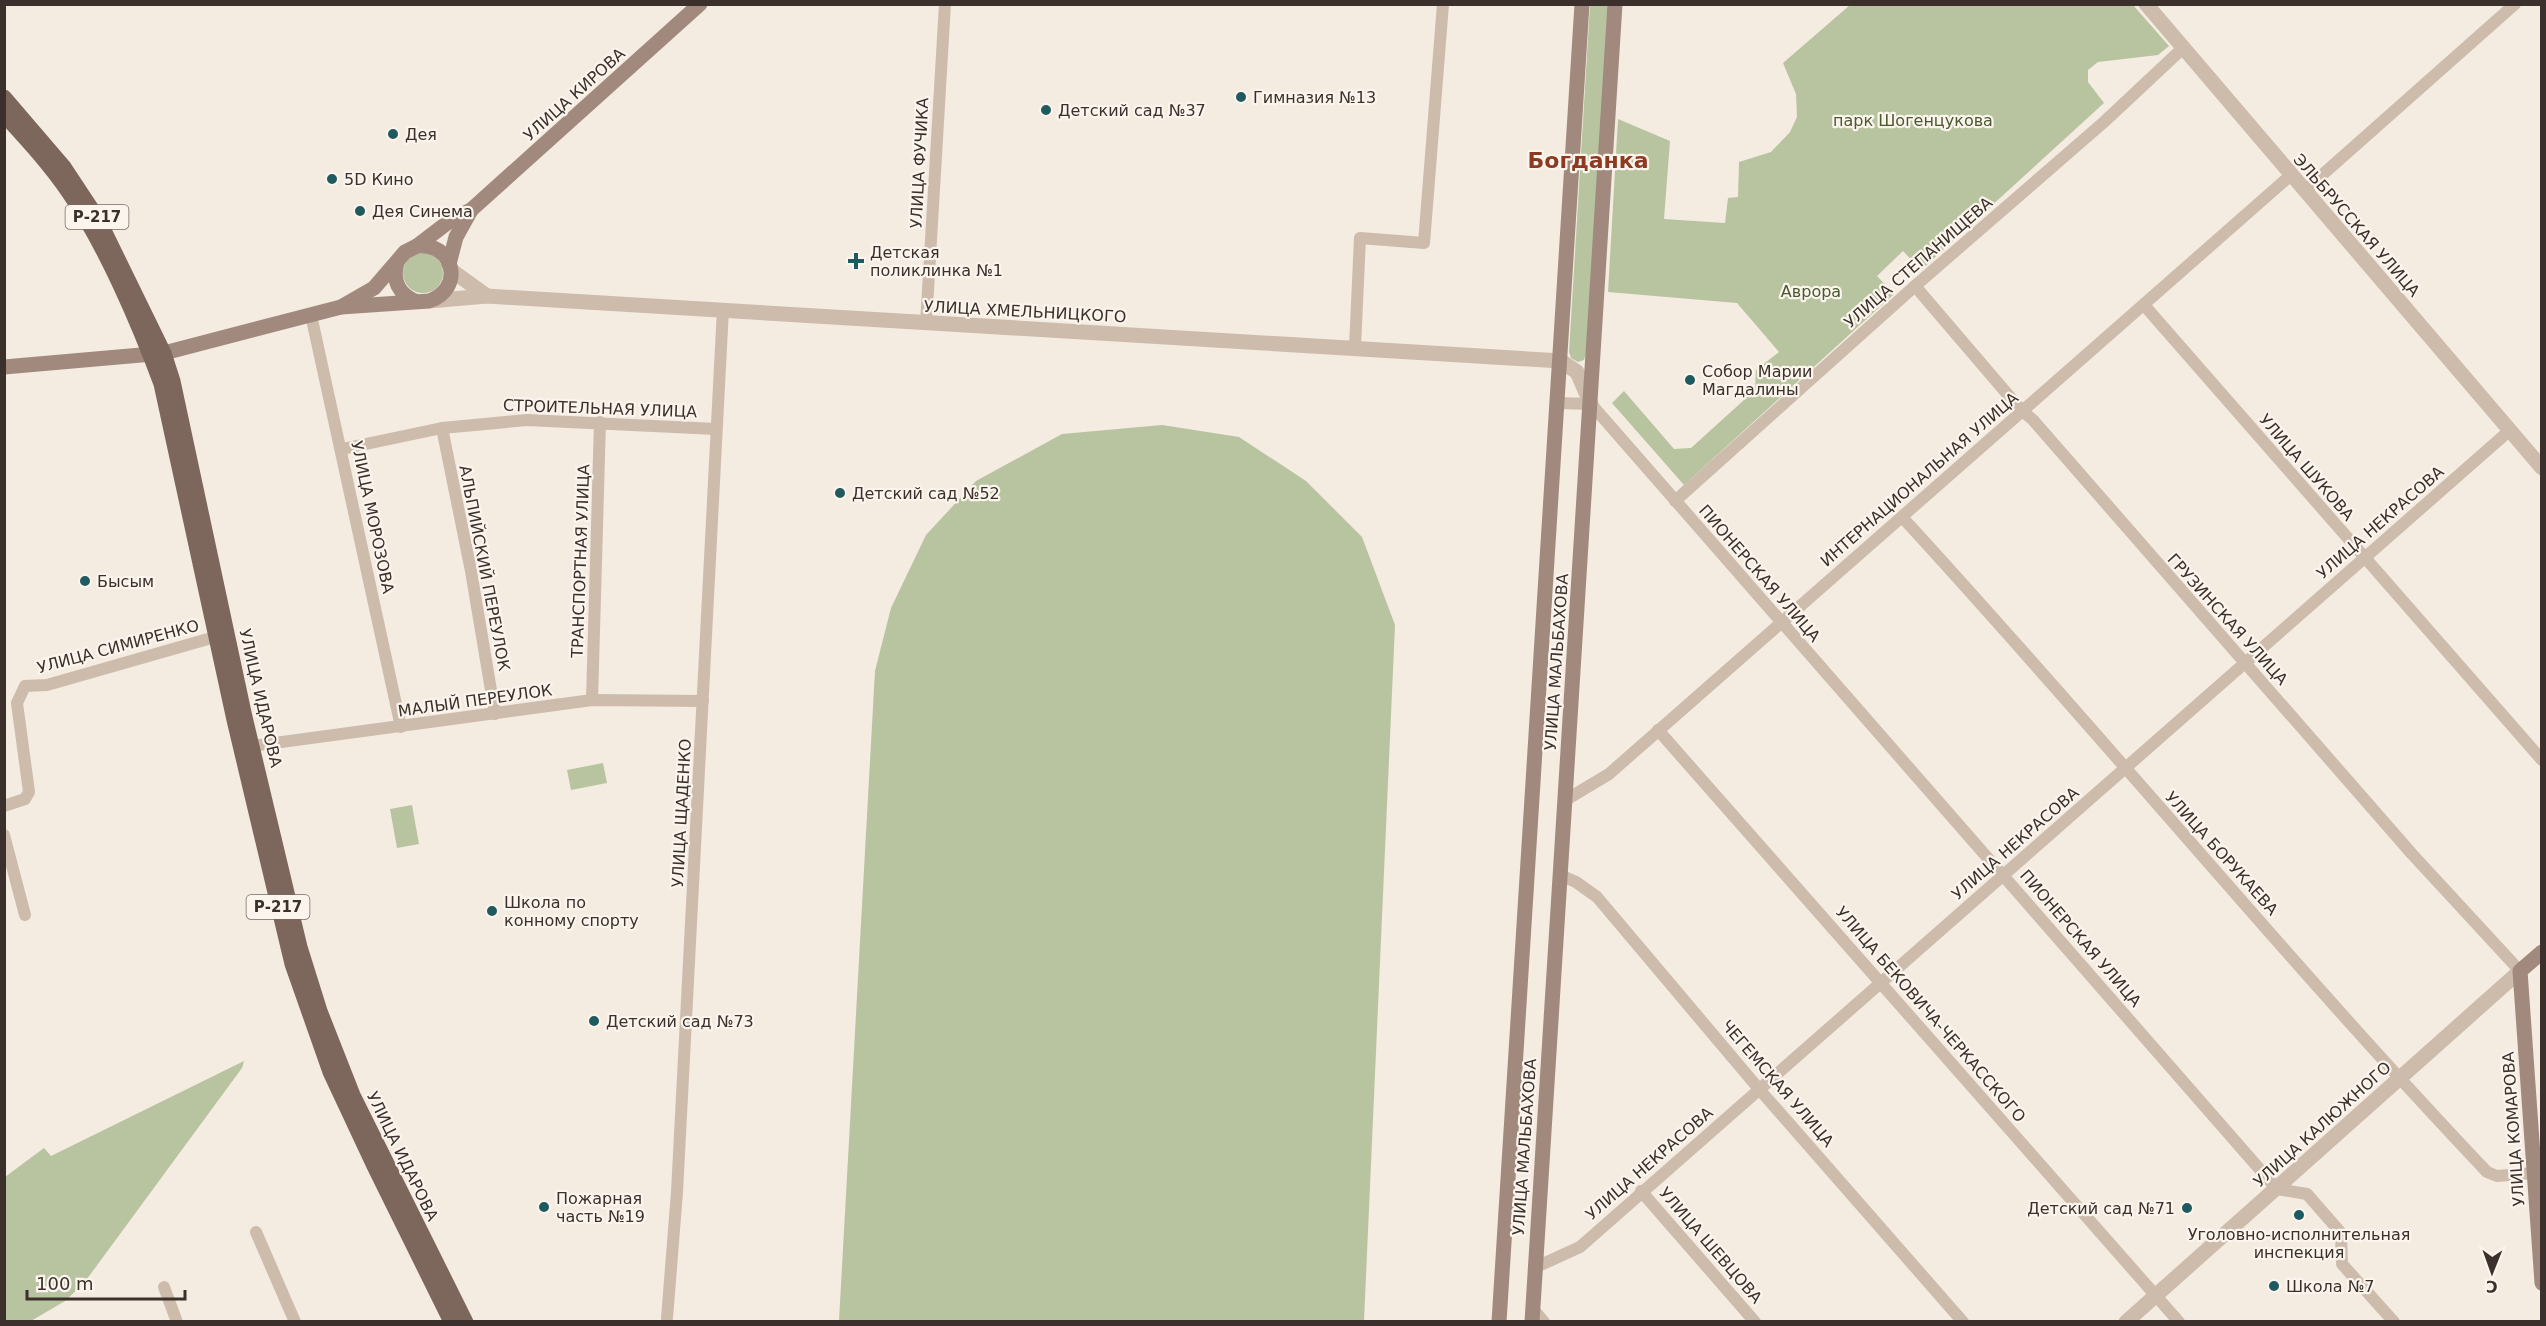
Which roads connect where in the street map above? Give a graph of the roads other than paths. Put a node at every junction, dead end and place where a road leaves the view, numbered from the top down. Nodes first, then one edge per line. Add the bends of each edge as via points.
1 (700, 4) edge
2 (945, 4) edge
3 (1443, 4) edge
4 (1582, 4) edge
5 (1615, 4) edge
6 (2146, 4) edge
7 (2515, 4) edge
8 (2183, 48) junction
9 (4, 97) edge
10 (4, 115) edge
11 (2290, 175) junction
12 (2304, 191) junction
13 (471, 210) junction
14 (417, 246) junction
15 (397, 263) junction
16 (450, 267) junction
17 (1915, 286) junction
18 (487, 296) junction
19 (422, 301) junction
20 (2144, 305) junction
21 (341, 307) junction
22 (723, 309) junction
23 (311, 315) junction
24 (926, 324) junction
25 (1354, 347) junction
26 (157, 354) junction
27 (1561, 361) junction
28 (1593, 364) junction
29 (4, 367) edge
30 (1576, 372) junction
31 (1558, 403) junction
32 (1591, 404) junction
33 (2021, 410) junction
34 (600, 422) junction
35 (442, 428) junction
36 (716, 429) junction
37 (2509, 431) junction
38 (342, 449) junction
39 (2541, 468) edge
40 (1675, 501) junction
41 (1902, 517) junction
42 (2364, 558) junction
43 (1781, 622) junction
44 (215, 637) junction
45 (2246, 664) junction
46 (592, 700) junction
47 (703, 701) junction
48 (495, 714) junction
49 (401, 727) junction
50 (1658, 730) junction
51 (252, 746) junction
52 (2541, 760) edge
53 (2126, 769) junction
54 (1564, 801) junction
55 (4, 806) edge
56 (4, 836) edge
57 (1560, 875) junction
58 (2005, 875) junction
59 (25, 915) dead end
60 (2541, 952) edge
61 (2520, 971) junction
62 (1880, 981) junction
63 (2400, 1079) junction
64 (1759, 1089) junction
65 (2534, 1173) junction
66 (2277, 1189) junction
67 (1641, 1191) junction
68 (256, 1232) dead end
69 (1534, 1268) junction
70 (2541, 1284) edge
71 (164, 1287) dead end
72 (2156, 1295) junction
73 (1532, 1315) edge
74 (667, 1318) dead end
75 (177, 1322) edge
76 (295, 1322) edge
77 (452, 1322) edge
78 (466, 1322) edge
79 (1499, 1322) edge
80 (1544, 1322) edge
81 (1755, 1322) edge
82 (1963, 1322) edge
83 (2126, 1322) edge
84 (2179, 1322) edge
85 (2394, 1322) edge

1 - 13 main road, УЛИЦА КИРОВА
2 - 24 street, УЛИЦА ФУЧИКА
3 - 25 street via 1424,243 1360,238
4 - 27 main road, УЛИЦА МАЛЬБАХОВА
5 - 28 main road, УЛИЦА МАЛЬБАХОВА
6 - 8 street, ЭЛЬБРУССКАЯ УЛИЦА
7 - 12 street
8 - 11 street, ЭЛЬБРУССКАЯ УЛИЦА
8 - 17 street, УЛИЦА СТЕПАНИЩЕВА
9 - 26 main road, УЛИЦА ИДАРОВА / Р-217 via 64,167 99,220
10 - 26 main road, УЛИЦА ИДАРОВА / Р-217 via 47,164 84,217
11 - 12 street, ЭЛЬБРУССКАЯ УЛИЦА
11 - 20 street, ИНТЕРНАЦИОНАЛЬНАЯ УЛИЦА
12 - 37 street, ЭЛЬБРУССКАЯ УЛИЦА
13 - 14 main road
13 - 16 main road via 456,237
14 - 15 main road via 405,252
14 - 16 main road via 436,249
15 - 19 main road via 396,283 403,294
15 - 21 main road via 374,288
16 - 18 street
16 - 19 main road via 446,290
17 - 33 street, ГРУЗИНСКАЯ УЛИЦА
17 - 40 street, УЛИЦА СТЕПАНИЩЕВА
18 - 19 street, УЛИЦА ХМЕЛЬНИЦКОГО
18 - 22 street, УЛИЦА ХМЕЛЬНИЦКОГО
19 - 21 main road
20 - 33 street, ИНТЕРНАЦИОНАЛЬНАЯ УЛИЦА
20 - 42 street, УЛИЦА ШУКОВА
21 - 23 main road
22 - 24 street, УЛИЦА ХМЕЛЬНИЦКОГО
22 - 36 street, УЛИЦА ЩАДЕНКО
23 - 26 main road
23 - 38 street, УЛИЦА МОРОЗОВА
24 - 25 street, УЛИЦА ХМЕЛЬНИЦКОГО
25 - 27 street, УЛИЦА ХМЕЛЬНИЦКОГО
26 - 29 main road
26 - 44 main road, УЛИЦА ИДАРОВА / Р-217
26 - 51 main road, УЛИЦА ИДАРОВА / Р-217 via 191,460
27 - 30 street
27 - 31 main road, УЛИЦА МАЛЬБАХОВА
28 - 30 street
28 - 32 main road, УЛИЦА МАЛЬБАХОВА
30 - 32 street
31 - 32 street
31 - 79 main road, УЛИЦА МАЛЬБАХОВА
32 - 40 street, ПИОНЕРСКАЯ УЛИЦА
32 - 54 main road, УЛИЦА МАЛЬБАХОВА
33 - 41 street, ИНТЕРНАЦИОНАЛЬНАЯ УЛИЦА
33 - 45 street, ГРУЗИНСКАЯ УЛИЦА
34 - 35 street, СТРОИТЕЛЬНАЯ УЛИЦА via 527,420
34 - 36 street, СТРОИТЕЛЬНАЯ УЛИЦА
34 - 46 street, ТРАНСПОРТНАЯ УЛИЦА
35 - 38 street, СТРОИТЕЛЬНАЯ УЛИЦА
35 - 48 street, АЛЬПИЙСКИЙ ПЕРЕУЛОК
36 - 47 street, УЛИЦА ЩАДЕНКО
37 - 39 street, ЭЛЬБРУССКАЯ УЛИЦА
37 - 42 street, УЛИЦА НЕКРАСОВА
38 - 49 street, УЛИЦА МОРОЗОВА
40 - 43 street, ПИОНЕРСКАЯ УЛИЦА
41 - 43 street, ИНТЕРНАЦИОНАЛЬНАЯ УЛИЦА
41 - 53 street, УЛИЦА БОРУКАЕВА
42 - 45 street, УЛИЦА НЕКРАСОВА
42 - 52 street, УЛИЦА ШУКОВА
43 - 50 street, ИНТЕРНАЦИОНАЛЬНАЯ УЛИЦА
43 - 58 street, ПИОНЕРСКАЯ УЛИЦА
44 - 55 street, УЛИЦА СИМИРЕНКО via 47,685 25,686 16,703 29,792 25,799
44 - 77 main road, УЛИЦА ИДАРОВА / Р-217 via 292,964 307,1008 330,1072
45 - 53 street, УЛИЦА НЕКРАСОВА
45 - 61 street, ГРУЗИНСКАЯ УЛИЦА via 2412,855
46 - 47 street, МАЛЫЙ ПЕРЕУЛОК
46 - 48 street, МАЛЫЙ ПЕРЕУЛОК
47 - 74 street, УЛИЦА ЩАДЕНКО
48 - 49 street, МАЛЫЙ ПЕРЕУЛОК
49 - 51 street, МАЛЫЙ ПЕРЕУЛОК
50 - 54 street, ИНТЕРНАЦИОНАЛЬНАЯ УЛИЦА via 1609,774
50 - 62 street, УЛИЦА БЕКОВИЧА-ЧЕРКАССКОГО
51 - 78 main road, УЛИЦА ИДАРОВА / Р-217 via 300,947 320,1011 365,1122
53 - 58 street, УЛИЦА НЕКРАСОВА
53 - 63 street, УЛИЦА БОРУКАЕВА
54 - 57 main road, УЛИЦА МАЛЬБАХОВА
56 - 59 street
57 - 64 street, ЧЕГЕМСКАЯ УЛИЦА via 1597,897
57 - 69 main road, УЛИЦА МАЛЬБАХОВА
58 - 62 street, УЛИЦА НЕКРАСОВА
58 - 66 street, ПИОНЕРСКАЯ УЛИЦА
60 - 61 main road, УЛИЦА КАЛЮЖНОГО
61 - 63 street, УЛИЦА КАЛЮЖНОГО
61 - 65 main road, УЛИЦА КОМАРОВА
62 - 64 street, УЛИЦА НЕКРАСОВА
62 - 72 street, УЛИЦА БЕКОВИЧА-ЧЕРКАССКОГО
63 - 65 street, УЛИЦА БОРУКАЕВА via 2487,1172 2497,1176
63 - 66 street, УЛИЦА КАЛЮЖНОГО
64 - 67 street, УЛИЦА НЕКРАСОВА
64 - 82 street, ЧЕГЕМСКАЯ УЛИЦА
65 - 70 main road, УЛИЦА КОМАРОВА
66 - 72 street, УЛИЦА КАЛЮЖНОГО
66 - 85 street via 2307,1194 2341,1233 2342,1264
67 - 69 street, УЛИЦА НЕКРАСОВА via 1580,1247
67 - 81 street, УЛИЦА ШЕВЦОВА
68 - 76 street
69 - 73 main road, УЛИЦА МАЛЬБАХОВА
71 - 75 street
72 - 83 street, УЛИЦА КАЛЮЖНОГО
72 - 84 street, УЛИЦА БЕКОВИЧА-ЧЕРКАССКОГО
73 - 80 street

